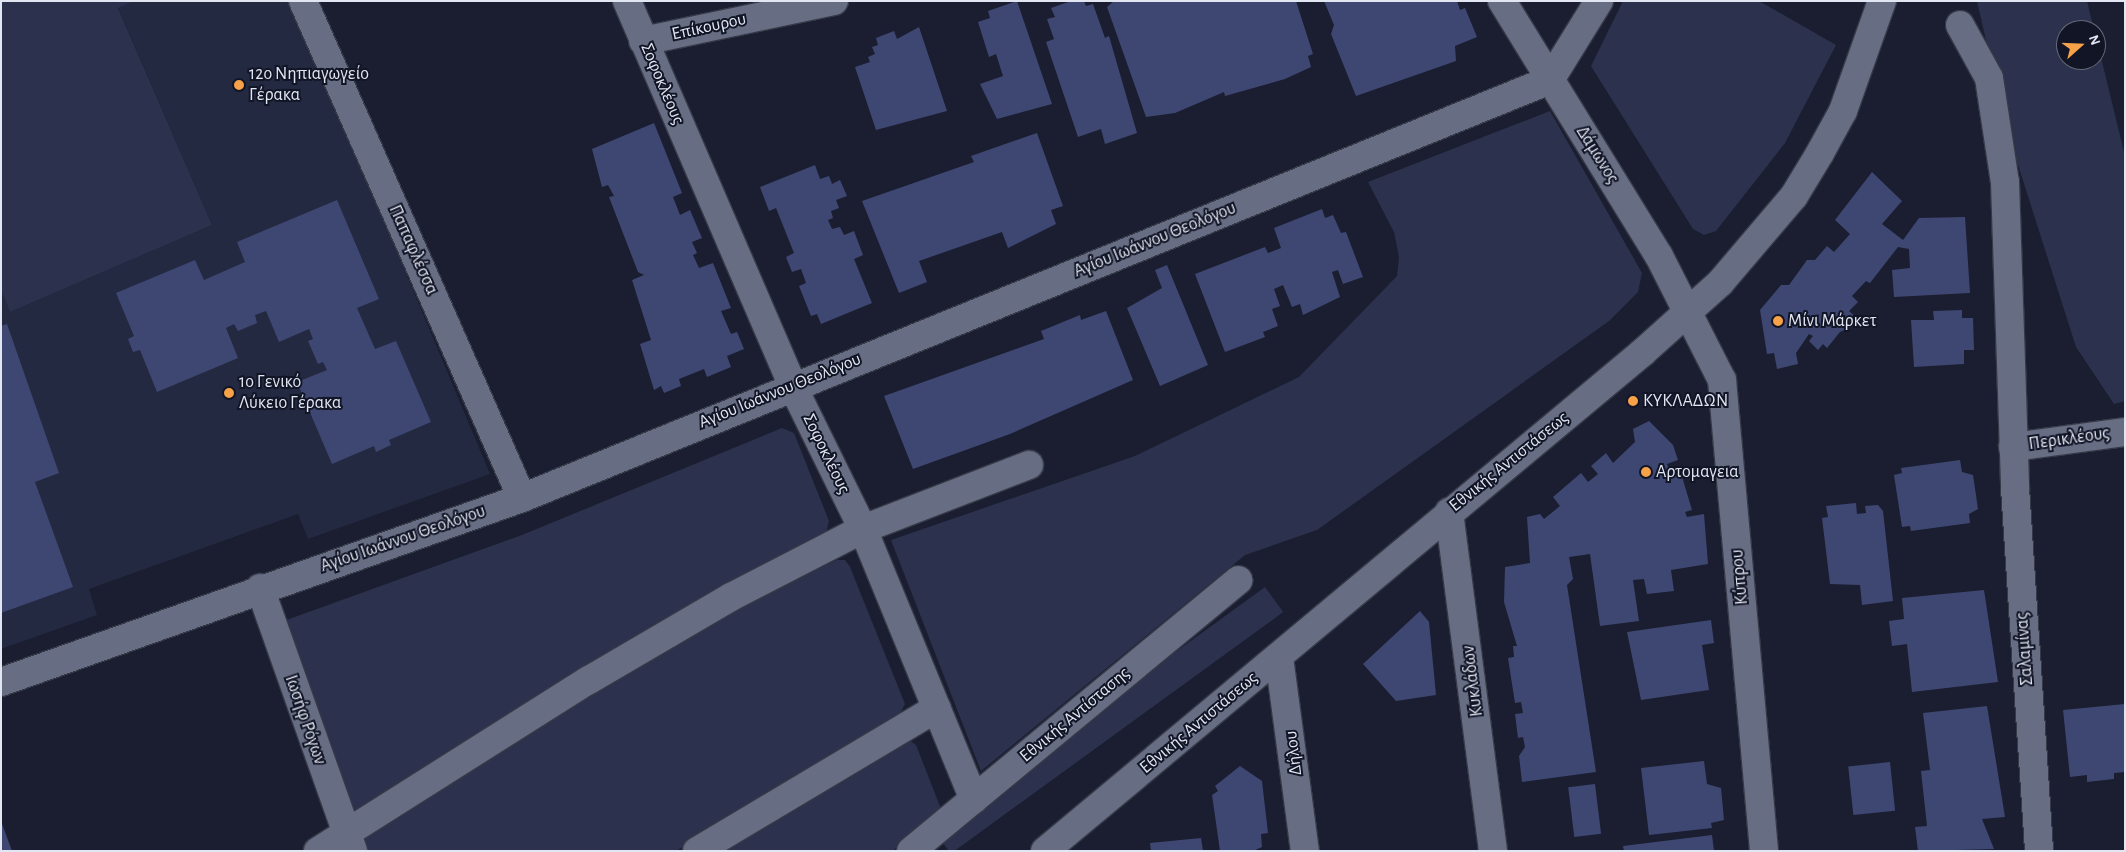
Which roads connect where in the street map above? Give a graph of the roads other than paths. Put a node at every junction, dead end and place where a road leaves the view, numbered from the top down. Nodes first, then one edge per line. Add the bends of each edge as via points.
1 (303, 1) edge
2 (627, 1) edge
3 (834, 1) edge
4 (1502, 1) edge
5 (1599, 1) edge
6 (1882, 1) edge
7 (1960, 25) dead end
8 (643, 41) junction
9 (1550, 80) junction
10 (1689, 312) junction
11 (792, 385) junction
12 (2125, 432) edge
13 (2014, 447) junction
14 (1029, 465) dead end
15 (522, 498) junction
16 (1449, 512) junction
17 (863, 529) junction
18 (1239, 580) dead end
19 (260, 588) junction
20 (1279, 657) junction
21 (1, 682) edge
22 (937, 708) junction
23 (974, 799) junction
24 (349, 844) edge
25 (318, 851) edge
26 (697, 851) edge
27 (911, 851) edge
28 (1045, 851) edge
29 (1305, 851) edge
30 (1493, 851) edge
31 (1764, 851) edge
32 (2038, 851) edge

1 - 15 street, Παπαφλέσσα
2 - 8 street, Σοφοκλέους
3 - 8 street, Επίκουρου
4 - 9 street, Δάμωνος
5 - 9 street
6 - 10 street, Εθνικής Αντιστάσεως via 1843,111 1794,196 1760,240
7 - 13 street, Σαλαμίνας via 1989,78 1997,114 2005,182
8 - 11 street, Σοφοκλέους
9 - 10 street, Δάμωνος
9 - 11 street, Αγίου Ιωάννου Θεολόγου
10 - 16 street, Εθνικής Αντιστάσεως
10 - 31 street, Κύπρου via 1722,380
11 - 15 street, Αγίου Ιωάννου Θεολόγου
11 - 17 street, Σοφοκλέους
12 - 13 street, Περικλέους
13 - 32 street, Σαλαμίνας
14 - 17 street
15 - 19 street, Αγίου Ιωάννου Θεολόγου
16 - 20 street, Εθνικής Αντιστάσεως
16 - 30 street, Κυκλάδων
17 - 22 street, Σοφοκλέους
17 - 24 street via 731,597 590,680
18 - 23 street, Εθνικής Αντίστασης
19 - 21 street, Αγίου Ιωάννου Θεολόγου
19 - 24 street, Ιωσήφ Ρόγων
20 - 28 street, Εθνικής Αντιστάσεως
20 - 29 street, Δήλου
22 - 23 street, Σοφοκλέους
22 - 26 street
23 - 27 street, Εθνικής Αντίστασης
24 - 25 street

